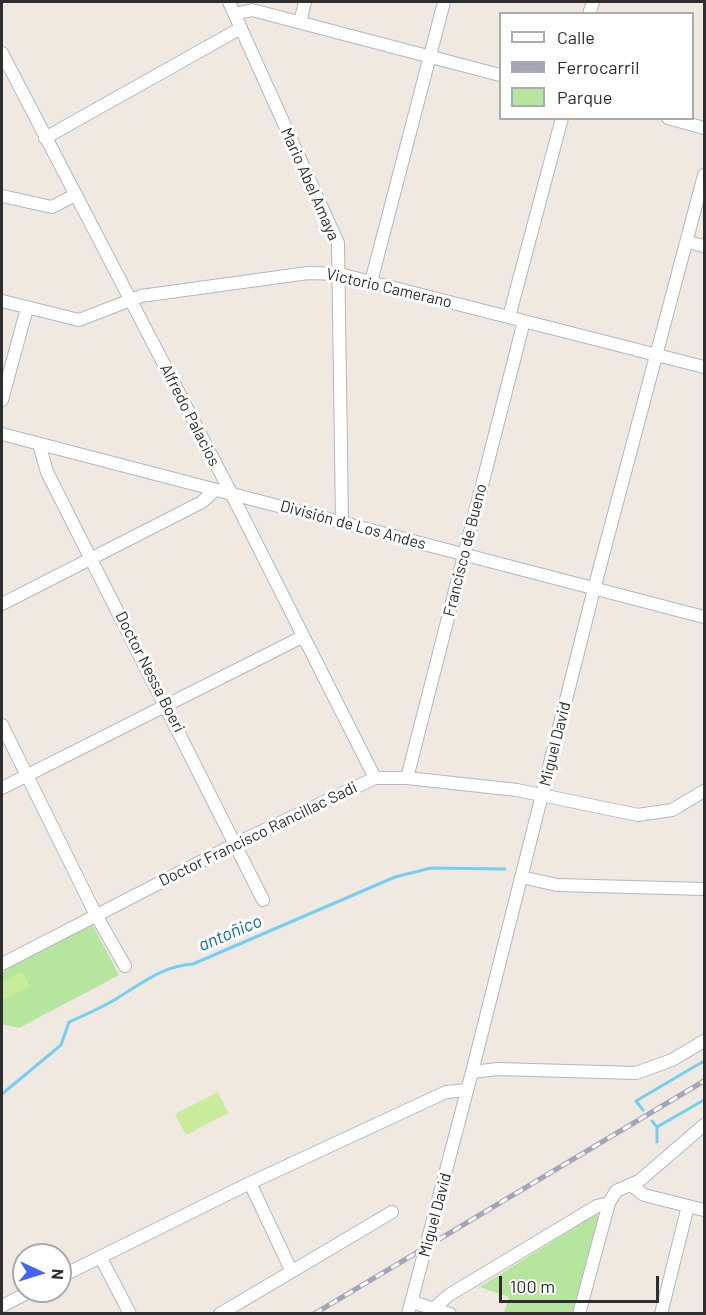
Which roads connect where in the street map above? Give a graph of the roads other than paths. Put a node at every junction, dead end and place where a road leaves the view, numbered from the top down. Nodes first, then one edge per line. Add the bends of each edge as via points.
1 (229, 2) edge
2 (305, 2) edge
3 (444, 2) edge
4 (235, 14) junction
5 (300, 22) junction
6 (241, 27) junction
7 (2, 53) edge
8 (430, 57) junction
9 (499, 74) edge
10 (561, 120) edge
11 (675, 120) edge
12 (705, 128) edge
13 (45, 138) junction
14 (705, 175) edge
15 (75, 195) junction
16 (2, 196) edge
17 (687, 242) junction
18 (705, 246) edge
19 (339, 274) junction
20 (371, 282) junction
21 (130, 299) junction
22 (2, 301) edge
23 (27, 308) junction
24 (509, 317) junction
25 (524, 321) junction
26 (656, 354) junction
27 (705, 367) edge
28 (2, 400) edge
29 (2, 434) edge
30 (39, 444) junction
31 (215, 490) junction
32 (231, 494) junction
33 (342, 521) junction
34 (463, 555) junction
35 (92, 560) junction
36 (594, 589) junction
37 (2, 604) edge
38 (705, 617) edge
39 (302, 637) junction
40 (167, 706) junction
41 (2, 724) edge
42 (28, 775) junction
43 (375, 778) junction
44 (407, 778) junction
45 (2, 788) edge
46 (705, 791) edge
47 (542, 794) junction
48 (235, 844) junction
49 (521, 877) junction
50 (705, 889) edge
51 (263, 900) dead end
52 (96, 915) junction
53 (2, 964) edge
54 (125, 966) dead end
55 (705, 1041) edge
56 (472, 1072) junction
57 (467, 1089) junction
58 (705, 1125) edge
59 (250, 1184) junction
60 (632, 1186) junction
61 (609, 1203) junction
62 (688, 1206) junction
63 (705, 1210) edge
64 (392, 1212) dead end
65 (102, 1258) junction
66 (291, 1270) junction
67 (72, 1272) edge
68 (410, 1308) edge
69 (433, 1309) junction
70 (130, 1314) edge
71 (220, 1314) edge
72 (450, 1314) edge
73 (579, 1314) edge
74 (661, 1314) edge

1 - 4 street, Mario Abel Amaya
2 - 5 street
3 - 8 street
4 - 5 street via 252,10
4 - 6 street, Mario Abel Amaya
5 - 8 street
6 - 13 street
6 - 19 street, Mario Abel Amaya via 338,243
7 - 13 street, Alfredo Palacios
8 - 9 street
8 - 20 street
10 - 24 street
11 - 12 street
13 - 15 street, Alfredo Palacios
14 - 17 street, Miguel David
15 - 16 street via 52,207
15 - 21 street, Alfredo Palacios
17 - 18 street
17 - 26 street, Miguel David
19 - 20 street, Victorio Camerano
19 - 21 street, Victorio Camerano via 308,273
19 - 33 street, Mario Abel Amaya
20 - 24 street, Victorio Camerano
21 - 23 street, Victorio Camerano via 79,320
21 - 32 street, Alfredo Palacios
22 - 23 street, Victorio Camerano
23 - 28 street
24 - 25 street, Victorio Camerano
25 - 26 street, Victorio Camerano
25 - 34 street, Francisco de Bueno
26 - 27 street, Victorio Camerano
26 - 36 street, Miguel David
29 - 30 street, División de Los Andes
30 - 31 street, División de Los Andes
30 - 35 street, Doctor Nessa Boeri via 47,472
31 - 32 street, División de Los Andes
31 - 35 street via 202,502
32 - 33 street, División de Los Andes
32 - 39 street, Alfredo Palacios
33 - 34 street, División de Los Andes
34 - 36 street, División de Los Andes
34 - 44 street, Francisco de Bueno
35 - 37 street
35 - 40 street, Doctor Nessa Boeri
36 - 38 street, División de Los Andes
36 - 47 street, Miguel David
39 - 40 street
39 - 43 street, Alfredo Palacios
40 - 42 street
40 - 48 street, Doctor Nessa Boeri
41 - 42 street
42 - 45 street
42 - 52 street
43 - 44 street, Doctor Francisco Rancillac Sadi
43 - 48 street, Doctor Francisco Rancillac Sadi
44 - 47 street, Doctor Francisco Rancillac Sadi
46 - 47 street, Doctor Francisco Rancillac Sadi via 672,810 650,815
47 - 49 street, Miguel David
48 - 51 street, Doctor Nessa Boeri
48 - 52 street, Doctor Francisco Rancillac Sadi
49 - 50 street via 548,884
49 - 56 street, Miguel David
52 - 53 street, Doctor Francisco Rancillac Sadi
52 - 54 street
55 - 56 street via 636,1073 498,1069
56 - 57 street, Miguel David
57 - 59 street via 446,1092
57 - 68 street, Miguel David
58 - 60 street
59 - 65 street
59 - 66 street
60 - 61 street via 616,1191
60 - 62 street via 645,1195
61 - 69 street via 597,1206 448,1295
61 - 73 street
62 - 63 street
62 - 74 street
64 - 66 street
65 - 67 street
65 - 70 street
66 - 71 street
68 - 69 street
69 - 72 street

